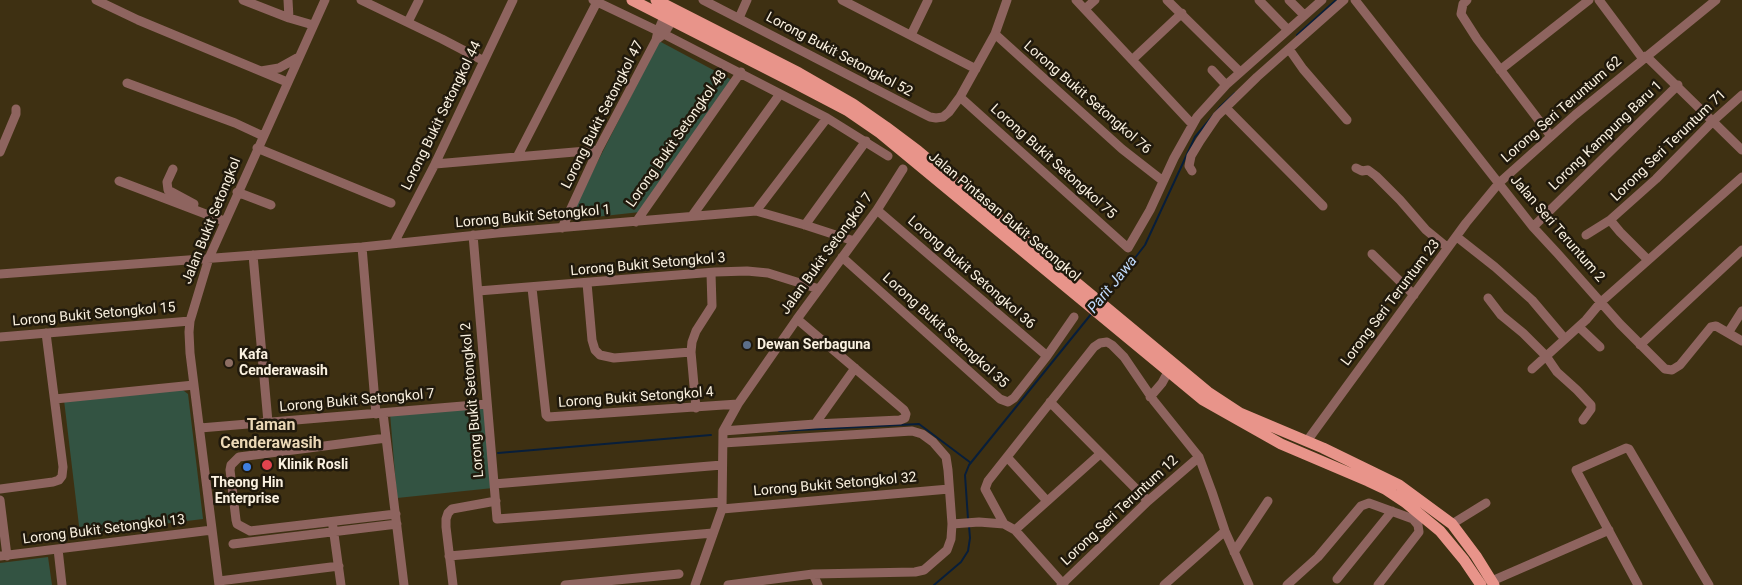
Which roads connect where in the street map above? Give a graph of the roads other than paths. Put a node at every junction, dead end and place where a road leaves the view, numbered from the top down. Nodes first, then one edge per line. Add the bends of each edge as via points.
1 (96, 0) edge
2 (243, 0) edge
3 (288, 0) edge
4 (324, 0) edge
5 (361, 0) edge
6 (419, 0) edge
7 (513, 0) edge
8 (632, 0) edge
9 (656, 0) edge
10 (703, 0) edge
11 (747, 0) edge
12 (842, 0) edge
13 (928, 0) edge
14 (1007, 0) edge
15 (1076, 0) edge
16 (1094, 0) edge
17 (1167, 0) edge
18 (1259, 0) edge
19 (1289, 0) edge
20 (1322, 0) edge
21 (1344, 0) edge
22 (1355, 0) edge
23 (1468, 0) edge
24 (1588, 0) edge
25 (1600, 0) edge
26 (1716, 0) edge
27 (595, 1) edge
28 (1085, 9) junction
29 (1182, 13) junction
30 (1304, 15) junction
31 (289, 18) junction
32 (739, 18) junction
33 (668, 19) junction
34 (408, 22) junction
35 (314, 25) junction
36 (1288, 30) junction
37 (661, 32) junction
38 (994, 34) junction
39 (911, 35) junction
40 (1289, 49) junction
41 (298, 57) junction
42 (1645, 57) junction
43 (1132, 60) junction
44 (484, 61) junction
45 (976, 69) junction
46 (1212, 70) dead end
47 (1500, 70) junction
48 (260, 71) junction
49 (741, 72) junction
50 (1240, 72) junction
51 (274, 76) junction
52 (287, 82) junction
53 (127, 83) dead end
54 (1226, 85) junction
55 (1678, 85) junction
56 (780, 94) junction
57 (1742, 95) edge
58 (960, 97) junction
59 (279, 99) junction
60 (1226, 108) junction
61 (16, 109) dead end
62 (827, 118) junction
63 (1346, 120) dead end
64 (1713, 121) junction
65 (1192, 124) junction
66 (263, 136) junction
67 (1550, 136) junction
68 (2, 140) edge
69 (866, 141) junction
70 (257, 148) junction
71 (598, 150) junction
72 (1742, 150) edge
73 (0, 152) edge
74 (888, 156) dead end
75 (517, 158) junction
76 (435, 164) junction
77 (1356, 168) dead end
78 (173, 169) dead end
79 (903, 169) dead end
80 (1192, 171) dead end
81 (1742, 177) edge
82 (119, 181) dead end
83 (1163, 181) junction
84 (1499, 183) junction
85 (237, 192) junction
86 (391, 203) dead end
87 (271, 205) dead end
88 (1323, 206) dead end
89 (876, 210) junction
90 (756, 211) junction
91 (692, 216) junction
92 (220, 220) junction
93 (1610, 220) junction
94 (636, 222) junction
95 (805, 225) junction
96 (1533, 227) junction
97 (562, 228) junction
98 (473, 235) junction
99 (1586, 235) dead end
100 (1456, 237) junction
101 (854, 241) junction
102 (394, 243) junction
103 (362, 247) junction
104 (1448, 248) junction
105 (1742, 250) edge
106 (1372, 254) dead end
107 (253, 255) junction
108 (842, 257) junction
109 (209, 258) junction
110 (1648, 260) junction
111 (711, 273) junction
112 (0, 274) edge
113 (587, 283) junction
114 (532, 288) junction
115 (819, 289) junction
116 (478, 291) junction
117 (1414, 295) junction
118 (1488, 298) dead end
119 (1090, 301) junction
120 (1602, 302) junction
121 (1742, 311) edge
122 (1104, 312) junction
123 (1074, 317) dead end
124 (797, 318) junction
125 (190, 321) junction
126 (1578, 326) junction
127 (1728, 332) junction
128 (46, 333) junction
129 (0, 337) edge
130 (1565, 339) junction
131 (1742, 341) edge
132 (1640, 345) junction
133 (1600, 347) dead end
134 (691, 352) junction
135 (1047, 356) junction
136 (1546, 356) junction
137 (856, 368) junction
138 (1532, 369) dead end
139 (1168, 372) junction
140 (194, 385) junction
141 (1150, 397) junction
142 (55, 399) junction
143 (1050, 402) junction
144 (487, 404) junction
145 (738, 404) junction
146 (696, 408) junction
147 (380, 413) junction
148 (1583, 420) dead end
149 (268, 422) junction
150 (814, 424) junction
151 (200, 428) junction
152 (723, 431) junction
153 (386, 438) junction
154 (1307, 441) junction
155 (723, 443) junction
156 (1323, 448) junction
157 (1100, 454) junction
158 (1007, 457) junction
159 (1199, 457) junction
160 (1322, 462) junction
161 (722, 466) junction
162 (494, 484) junction
163 (0, 489) edge
164 (949, 489) junction
165 (0, 500) edge
166 (496, 501) junction
167 (1047, 501) junction
168 (1148, 501) junction
169 (1268, 501) dead end
170 (1486, 503) dead end
171 (722, 505) junction
172 (1392, 510) junction
173 (396, 514) junction
174 (333, 522) junction
175 (397, 524) junction
176 (952, 524) junction
177 (1004, 524) junction
178 (1452, 524) junction
179 (212, 530) junction
180 (1015, 530) junction
181 (1609, 530) junction
182 (1225, 531) junction
183 (334, 532) junction
184 (713, 533) junction
185 (233, 544) dead end
186 (58, 549) junction
187 (1234, 552) junction
188 (4, 556) edge
189 (449, 556) junction
190 (339, 566) junction
191 (679, 574) dead end
192 (813, 574) junction
193 (1337, 579) dead end
194 (219, 583) edge
195 (741, 584) edge
196 (1062, 584) edge
197 (1489, 584) edge
198 (1634, 584) edge
199 (62, 585) edge
200 (341, 585) edge
201 (404, 585) edge
202 (453, 585) edge
203 (565, 585) edge
204 (695, 585) edge
205 (728, 585) edge
206 (818, 585) edge
207 (1164, 585) edge
208 (1249, 585) edge
209 (1287, 585) edge
210 (1378, 585) edge
211 (1709, 585) edge

1 - 48 street
2 - 31 street
3 - 31 street
4 - 35 street, Jalan Bukit Setongkol
5 - 34 street
6 - 34 street
7 - 44 street, Lorong Bukit Setongkol 44
8 - 33 main road, Jalan Pintasan Bukit Setongkol
9 - 119 main road, Jalan Pintasan Bukit Setongkol via 853,104 918,151
10 - 32 street, Lorong Bukit Setongkol 52
11 - 32 street
12 - 39 street
13 - 39 street
14 - 38 street
15 - 28 street
16 - 28 street
17 - 29 street
18 - 36 street
19 - 30 street
20 - 30 street
21 - 40 street
22 - 84 street, Jalan Seri Teruntum 2
23 - 47 street via 1463,4 1461,14
24 - 47 street
25 - 42 street
26 - 42 street, Lorong Seri Teruntum 62
27 - 37 street
27 - 75 street
28 - 43 street
29 - 43 street
29 - 50 street
30 - 36 street
31 - 35 street
32 - 58 street, Lorong Bukit Setongkol 52 via 930,117 943,117
33 - 37 street, Lorong Bukit Setongkol 47
33 - 119 main road, Jalan Pintasan Bukit Setongkol via 848,111
34 - 44 street
35 - 41 street, Jalan Bukit Setongkol
36 - 50 street
37 - 49 street
37 - 71 street, Lorong Bukit Setongkol 47
38 - 45 street
38 - 83 street, Lorong Bukit Setongkol 76
39 - 45 street
40 - 60 street
40 - 63 street
41 - 48 street via 279,68
41 - 52 street, Jalan Bukit Setongkol
42 - 55 street
42 - 67 street, Lorong Seri Teruntum 62
43 - 65 street
44 - 76 street, Lorong Bukit Setongkol 44
45 - 58 street
46 - 54 street
47 - 67 street
48 - 51 street
49 - 56 street
49 - 94 street, Lorong Bukit Setongkol 48
50 - 54 street
51 - 52 street
51 - 59 street
52 - 59 street, Jalan Bukit Setongkol
53 - 66 street
54 - 65 street
55 - 64 street
55 - 96 street, Lorong Kampung Baru 1
56 - 62 street
56 - 91 street
57 - 64 street, Lorong Seri Teruntum 71
58 - 83 street, Lorong Bukit Setongkol 75 via 1128,248
59 - 66 street, Jalan Bukit Setongkol
60 - 80 street via 1205,132 1191,156
60 - 88 street
61 - 68 street
62 - 69 street
62 - 90 street
64 - 72 street
64 - 93 street, Lorong Seri Teruntum 71
65 - 83 street
66 - 70 street, Jalan Bukit Setongkol
67 - 84 street, Lorong Seri Teruntum 62
68 - 73 street
69 - 74 street
69 - 95 street
70 - 85 street, Jalan Bukit Setongkol
70 - 86 street
71 - 75 street
71 - 97 street, Lorong Bukit Setongkol 47
75 - 76 street
76 - 102 street, Lorong Bukit Setongkol 44
77 - 104 street via 1362,172 1368,170 1376,176 1426,230
78 - 92 street via 167,182 168,190 213,213
79 - 89 street, Jalan Bukit Setongkol 7
81 - 110 street
82 - 92 street
84 - 96 street, Jalan Seri Teruntum 2
84 - 100 street, Lorong Seri Teruntum 23
85 - 87 street
85 - 92 street, Jalan Bukit Setongkol
89 - 101 street, Jalan Bukit Setongkol 7
89 - 135 street, Lorong Bukit Setongkol 36
90 - 91 street, Lorong Bukit Setongkol 1
90 - 95 street, Lorong Bukit Setongkol 1
91 - 94 street, Lorong Bukit Setongkol 1
92 - 109 street, Jalan Bukit Setongkol
93 - 99 street
93 - 110 street, Lorong Seri Teruntum 71
94 - 97 street, Lorong Bukit Setongkol 1
95 - 101 street, Lorong Bukit Setongkol 1
96 - 120 street, Jalan Seri Teruntum 2
97 - 98 street, Lorong Bukit Setongkol 1
98 - 102 street, Lorong Bukit Setongkol 1
98 - 116 street, Lorong Bukit Setongkol 2
100 - 104 street, Lorong Seri Teruntum 23
100 - 130 street via 1532,300
101 - 108 street, Jalan Bukit Setongkol 7
102 - 103 street, Lorong Bukit Setongkol 1
103 - 107 street, Lorong Bukit Setongkol 1
103 - 147 street
104 - 117 street, Lorong Seri Teruntum 23
105 - 132 street
106 - 117 street
107 - 109 street, Lorong Bukit Setongkol 1
107 - 149 street
108 - 115 street, Jalan Bukit Setongkol 7
108 - 135 street, Lorong Bukit Setongkol 35 via 1000,399 1008,402 1014,398
109 - 112 street, Lorong Bukit Setongkol 1
109 - 125 street, Jalan Bukit Setongkol
110 - 120 street
111 - 113 street, Lorong Bukit Setongkol 3
111 - 115 street, Lorong Bukit Setongkol 3 via 768,273
111 - 134 street via 712,306 696,331
113 - 114 street, Lorong Bukit Setongkol 3
113 - 134 street via 592,340 600,355 614,358
114 - 116 street, Lorong Bukit Setongkol 3
114 - 146 street, Lorong Bukit Setongkol 4 via 543,397 548,417
115 - 124 street, Jalan Bukit Setongkol 7
116 - 144 street, Lorong Bukit Setongkol 2
117 - 154 street, Lorong Seri Teruntum 23
118 - 136 street via 1501,315
119 - 122 main road, Jalan Pintasan Bukit Setongkol
120 - 126 street
120 - 132 street, Jalan Seri Teruntum 2
121 - 127 street
122 - 139 main road, Jalan Pintasan Bukit Setongkol
122 - 154 main road, Jalan Pintasan Bukit Setongkol via 1240,413
123 - 135 street, Lorong Bukit Setongkol 35
124 - 137 street
124 - 145 street, Jalan Bukit Setongkol 7
125 - 128 street, Lorong Bukit Setongkol 15
125 - 140 street, Jalan Bukit Setongkol
126 - 130 street
126 - 133 street
127 - 131 street
127 - 132 street, Jalan Seri Teruntum 2 via 1711,326 1680,365 1672,370 1665,368
128 - 129 street, Lorong Bukit Setongkol 15
128 - 142 street
130 - 136 street
134 - 146 street
136 - 138 street
136 - 148 street via 1556,372 1591,405
137 - 150 street
137 - 150 street via 904,410 905,418
139 - 141 street
139 - 160 main road, Jalan Pintasan Bukit Setongkol via 1224,413 1280,444
140 - 142 street
140 - 151 street, Jalan Bukit Setongkol
141 - 143 street via 1124,357 1112,344 1100,342
141 - 159 street
142 - 163 street via 62,476 53,482
143 - 157 street
143 - 158 street
144 - 147 street, Lorong Bukit Setongkol 7
144 - 162 street, Lorong Bukit Setongkol 2
145 - 146 street, Lorong Bukit Setongkol 4
145 - 152 street, Jalan Bukit Setongkol 7
147 - 149 street, Lorong Bukit Setongkol 7
147 - 153 street
149 - 151 street, Lorong Bukit Setongkol 7
150 - 152 street
151 - 179 street, Jalan Bukit Setongkol
152 - 155 street
153 - 173 street
153 - 174 street via 244,455 231,465 237,524 250,531
154 - 156 main road, Jalan Pintasan Bukit Setongkol
155 - 161 street
155 - 164 street via 912,431 933,442 946,457
156 - 160 main road via 1320,454
156 - 178 main road, Jalan Pintasan Bukit Setongkol via 1399,485
157 - 167 street
157 - 168 street
158 - 167 street
158 - 177 street via 988,481 986,489
159 - 168 street, Lorong Seri Teruntum 12
159 - 182 street
160 - 197 main road, Jalan Pintasan Bukit Setongkol via 1385,489 1406,503 1440,531
161 - 162 street, Lorong Bukit Setongkol 2
161 - 171 street
162 - 166 street
164 - 171 street, Lorong Bukit Setongkol 32
164 - 176 street
165 - 188 street
166 - 171 street, Lorong Bukit Setongkol 32 via 497,519
166 - 189 street via 452,509 448,513
167 - 180 street
168 - 196 street, Lorong Seri Teruntum 12
169 - 187 street
170 - 178 street
171 - 184 street
172 - 193 street
172 - 209 street via 1369,503 1361,506 1318,557
172 - 210 street via 1413,519 1419,532
173 - 174 street
173 - 175 street
174 - 183 street
175 - 183 street
175 - 201 street
176 - 177 street
176 - 192 street via 948,550 924,570
177 - 180 street
178 - 197 main road, Jalan Pintasan Bukit Setongkol via 1476,556
179 - 186 street, Lorong Bukit Setongkol 13
179 - 194 street, Jalan Bukit Setongkol
180 - 196 street
181 - 197 street
181 - 198 street
181 - 211 street via 1576,470 1628,448
182 - 187 street
182 - 207 street
183 - 185 street
183 - 190 street
184 - 189 street
184 - 204 street
186 - 188 street, Lorong Bukit Setongkol 13
186 - 199 street
187 - 208 street
189 - 202 street
190 - 194 street
190 - 200 street
191 - 203 street
192 - 195 street
192 - 206 street
195 - 205 street

